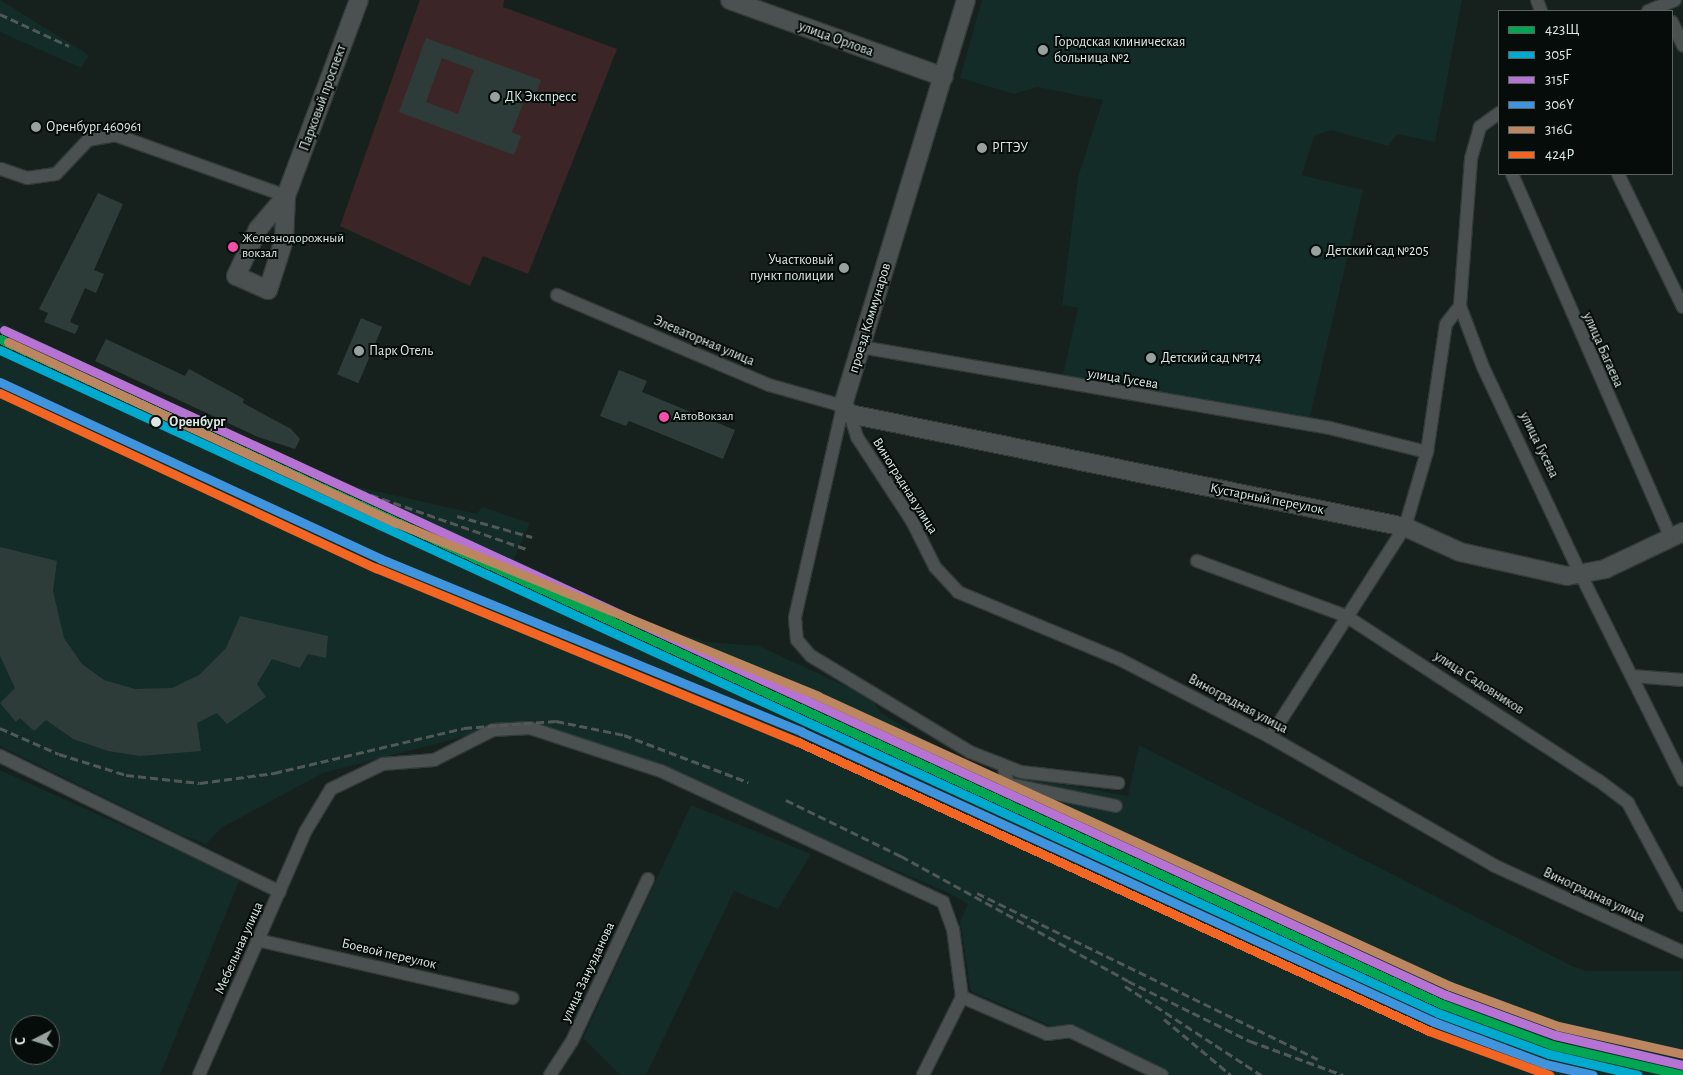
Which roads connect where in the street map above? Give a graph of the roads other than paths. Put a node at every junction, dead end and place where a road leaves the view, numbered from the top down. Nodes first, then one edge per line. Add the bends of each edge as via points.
1 (359, 0) edge
2 (730, 0) edge
3 (966, 0) edge
4 (1667, 4) edge
5 (1651, 10) edge
6 (1673, 24) edge
7 (1683, 46) edge
8 (944, 77) junction
9 (1498, 114) edge
10 (1, 169) edge
11 (1512, 175) edge
12 (1618, 175) edge
13 (286, 196) junction
14 (557, 295) dead end
15 (1460, 306) junction
16 (1683, 307) edge
17 (861, 347) junction
18 (847, 410) junction
19 (1427, 452) junction
20 (1405, 527) junction
21 (1677, 535) edge
22 (1197, 561) dead end
23 (1581, 575) junction
24 (1346, 616) junction
25 (1632, 676) junction
26 (1683, 680) edge
27 (1270, 737) junction
28 (0, 756) edge
29 (1003, 765) junction
30 (1683, 780) edge
31 (1118, 783) dead end
32 (1116, 806) dead end
33 (648, 879) dead end
34 (280, 892) junction
35 (1683, 905) edge
36 (257, 940) junction
37 (1683, 952) edge
38 (962, 997) junction
39 (513, 998) dead end
40 (199, 1075) edge
41 (550, 1075) edge
42 (923, 1075) edge
43 (1162, 1075) edge

1 - 13 street, Парковый проспект
2 - 8 street, улица Орлова
3 - 8 street, проезд Коммунаров
4 - 5 street
6 - 7 street
8 - 17 street, проезд Коммунаров
9 - 15 street, улица Гусева via 1480,127 1471,159
10 - 13 street via 28,178 56,174 88,140 115,135
11 - 21 street, улица Багаева
12 - 16 street
13 - 13 street, Парковый проспект via 258,229 236,276 268,290 284,240
14 - 18 street, Элеваторная улица via 768,385
15 - 19 street via 1446,324
15 - 23 street, улица Гусева via 1483,367
17 - 18 street, проезд Коммунаров
17 - 19 street, улица Гусева via 961,367 1330,428
18 - 20 street, Кустарный переулок
18 - 27 street, Виноградная улица via 857,437 935,567 958,592 1119,658
18 - 29 street, проезд Коммунаров via 798,596 796,640 811,656 970,752
19 - 20 street
20 - 23 street, Кустарный переулок via 1498,563
20 - 24 street
21 - 23 street
22 - 24 street, улица Садовников
23 - 25 street, улица Гусева
24 - 27 street
24 - 35 street, улица Садовников via 1628,803
25 - 26 street
25 - 30 street, улица Гусева
27 - 37 street, Виноградная улица via 1495,866
28 - 34 street
29 - 31 street via 1021,772
29 - 32 street via 1008,784
33 - 41 street, улица Занузданова via 572,1041
34 - 36 street, Мебельная улица
34 - 38 street, Мебельная улица via 305,832 331,789 343,781 383,764 448,755 493,730 530,728 661,771 943,902 953,929
36 - 39 street, Боевой переулок
36 - 40 street, Мебельная улица
38 - 42 street
38 - 43 street via 1047,1034 1070,1031

